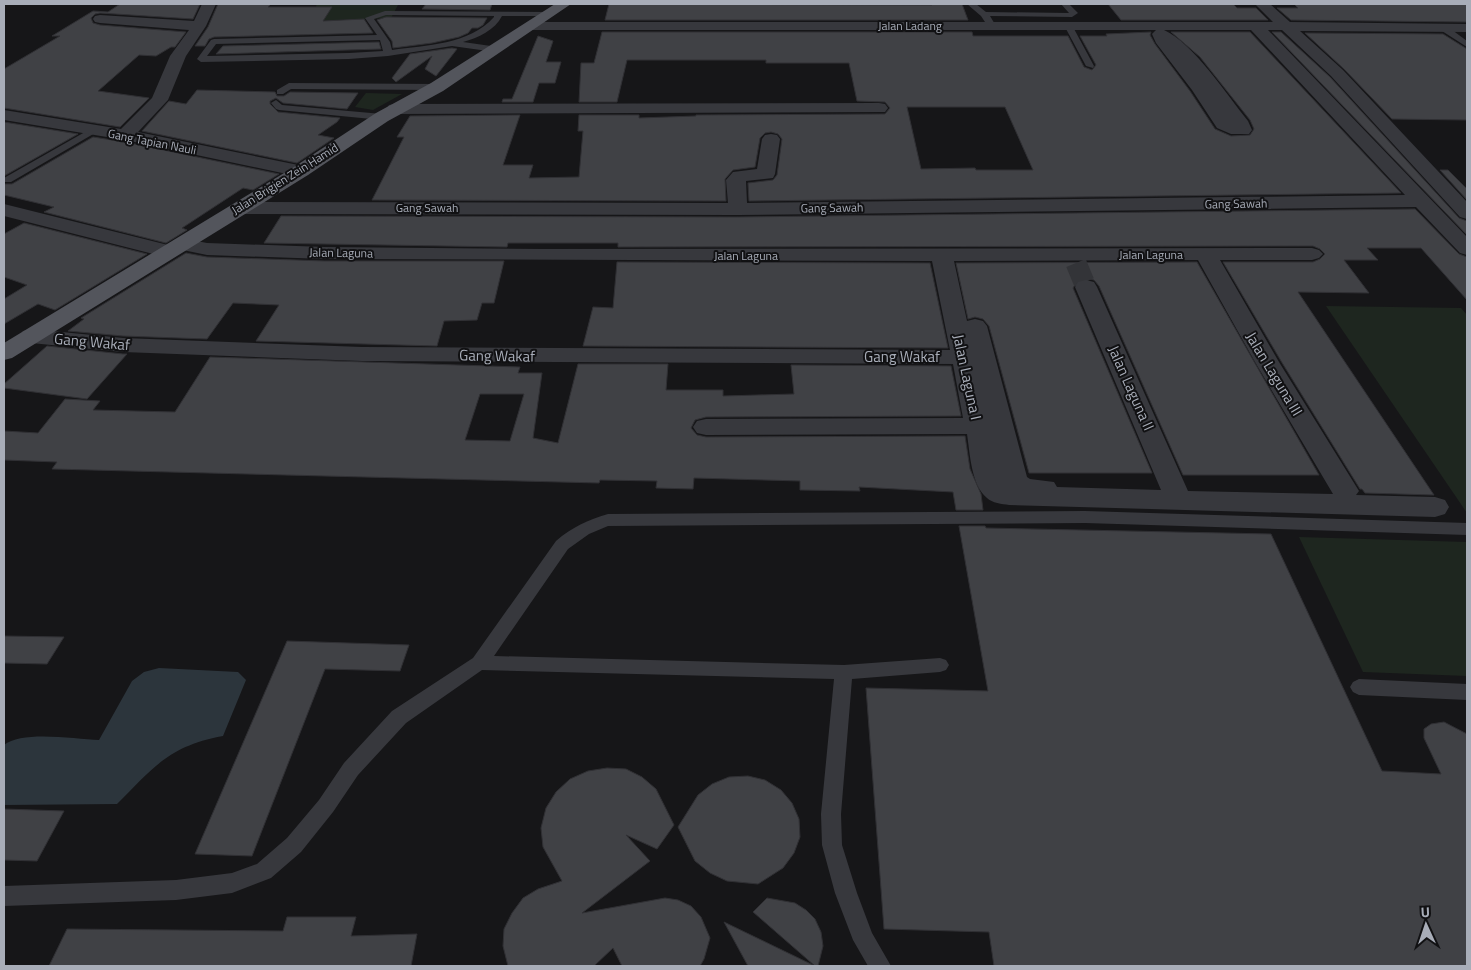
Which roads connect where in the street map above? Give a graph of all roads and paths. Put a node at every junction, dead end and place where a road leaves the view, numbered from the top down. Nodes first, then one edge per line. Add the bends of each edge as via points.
1 (209, 4) edge
2 (971, 4) edge
3 (1065, 4) edge
4 (1262, 4) edge
5 (557, 9) edge
6 (1246, 9) dead end
7 (497, 14) junction
8 (100, 19) dead end
9 (988, 20) junction
10 (198, 26) junction
11 (533, 26) junction
12 (1287, 26) junction
13 (1069, 27) junction
14 (1261, 27) junction
15 (1467, 28) edge
16 (1445, 29) junction
17 (1157, 31) junction
18 (383, 37) junction
19 (451, 43) junction
20 (1467, 45) edge
21 (495, 49) junction
22 (388, 53) junction
23 (1090, 66) dead end
24 (437, 87) junction
25 (280, 92) dead end
26 (276, 103) dead end
27 (879, 108) dead end
28 (1222, 110) dead end
29 (388, 113) junction
30 (4, 115) edge
31 (92, 131) junction
32 (125, 135) junction
33 (771, 139) dead end
34 (301, 171) junction
35 (7, 180) dead end
36 (1422, 201) junction
37 (240, 208) junction
38 (4, 210) edge
39 (738, 210) junction
40 (1467, 213) edge
41 (175, 248) junction
42 (1467, 249) edge
43 (1312, 254) dead end
44 (1206, 255) junction
45 (950, 256) junction
46 (1086, 287) tunnel mouth
47 (31, 336) junction
48 (4, 353) edge
49 (963, 357) junction
50 (978, 426) junction
51 (706, 427) dead end
52 (1175, 490) junction
53 (1435, 507) dead end
54 (1467, 529) edge
55 (480, 663) junction
56 (940, 666) dead end
57 (844, 672) junction
58 (1359, 687) dead end
59 (1467, 692) edge
60 (4, 896) edge
61 (880, 966) edge

1 - 10 street
2 - 9 lane
3 - 9 lane via 1074,13 1072,15
4 - 12 street
5 - 7 lane
5 - 11 main road, Jalan Brigjen Zein Hamid
6 - 14 street
7 - 18 lane via 385,13 370,16
7 - 19 lane via 494,24 486,30
8 - 10 street
9 - 11 street, Jalan Ladang
9 - 13 street, Jalan Ladang
10 - 32 street via 178,56 160,100
11 - 21 main road, Jalan Brigjen Zein Hamid
12 - 14 street, Jalan Ladang
12 - 16 street, Jalan Ladang
12 - 40 street via 1337,72
13 - 17 street, Jalan Ladang
13 - 23 lane
14 - 17 street, Jalan Ladang
14 - 36 street
15 - 16 street, Jalan Ladang
16 - 20 lane
17 - 28 street
18 - 22 lane
18 - 22 lane via 214,42 201,59
19 - 21 lane
19 - 22 lane
21 - 24 main road, Jalan Brigjen Zein Hamid
24 - 25 lane via 289,86
24 - 29 main road, Jalan Brigjen Zein Hamid
26 - 29 lane via 278,107 286,108
27 - 29 street
29 - 34 main road, Jalan Brigjen Zein Hamid
30 - 31 street, Gang Tapian Nauli
31 - 32 street, Gang Tapian Nauli
31 - 35 lane
32 - 34 street, Gang Tapian Nauli
33 - 39 street via 766,174 740,176 736,180
34 - 37 main road, Jalan Brigjen Zein Hamid
36 - 39 street, Gang Sawah
36 - 42 street
37 - 39 street, Gang Sawah
37 - 41 main road, Jalan Brigjen Zein Hamid
38 - 41 street, Jalan Laguna
41 - 45 street, Jalan Laguna via 325,253
41 - 47 main road, Jalan Brigjen Zein Hamid
43 - 44 street, Jalan Laguna
44 - 45 street, Jalan Laguna via 1075,259
44 - 52 street, Jalan Laguna III via 1266,362 1345,491
45 - 49 street, Jalan Laguna I
45 - 52 street via 1017,484 1033,489
46 - 52 street, Jalan Laguna II
47 - 48 main road, Jalan Brigjen Zein Hamid
47 - 49 street, Gang Wakaf via 123,346 362,354
49 - 50 street, Jalan Laguna I
50 - 51 street
50 - 53 street, Jalan Laguna I via 991,487 998,494
54 - 55 lane via 1086,517 608,520 578,532 562,545
55 - 57 lane
55 - 60 lane via 399,717 351,769 294,845 264,871 232,883 176,890
56 - 57 lane
57 - 61 lane via 831,814 832,845 864,940
58 - 59 lane

